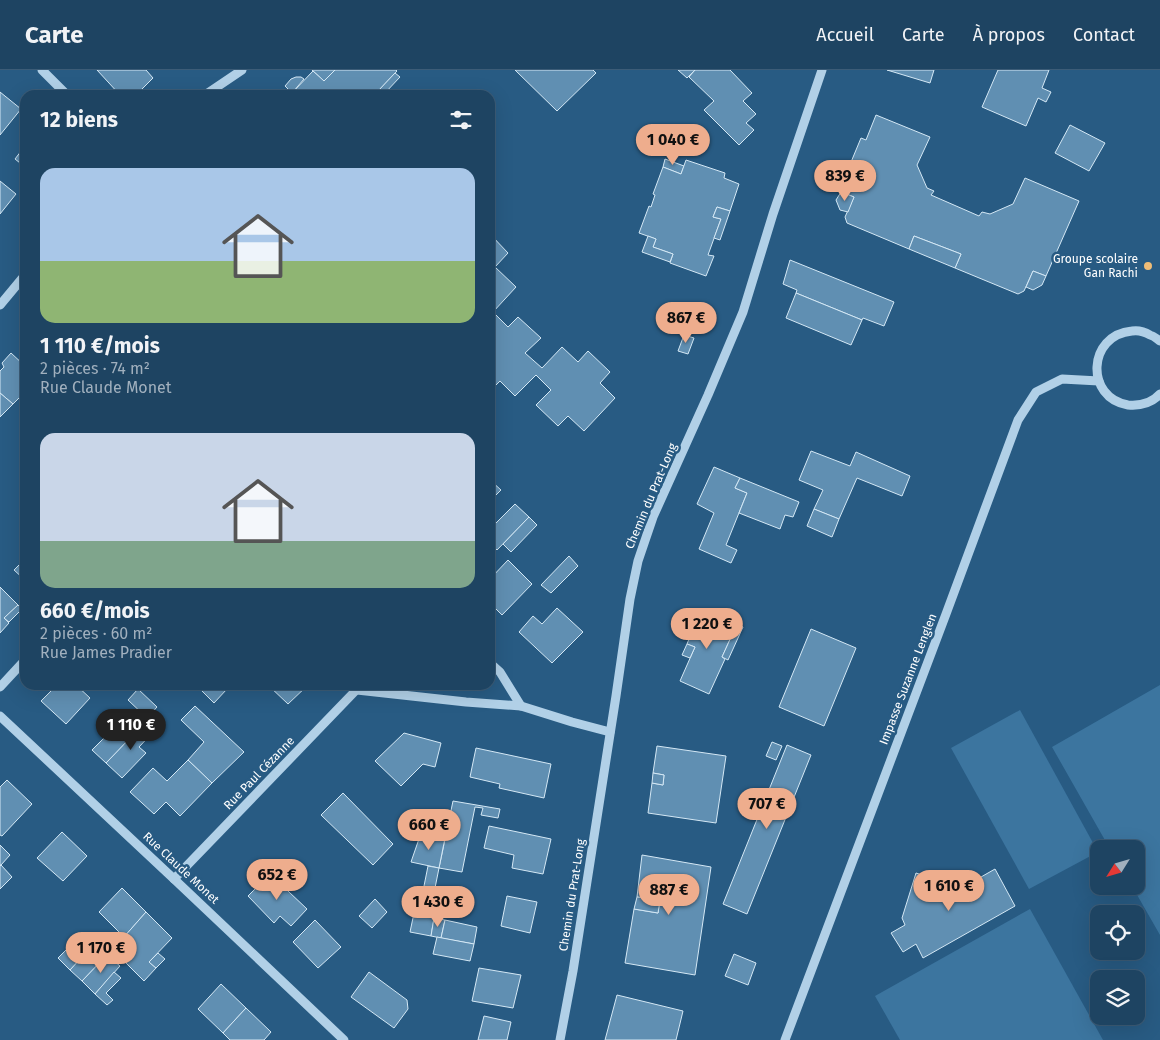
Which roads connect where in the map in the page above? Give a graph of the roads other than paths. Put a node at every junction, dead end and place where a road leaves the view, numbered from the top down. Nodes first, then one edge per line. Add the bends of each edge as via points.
1 (42, 70) edge
2 (242, 70) edge
3 (822, 70) edge
4 (62, 90) edge
5 (213, 90) edge
6 (20, 281) edge
7 (0, 304) edge
8 (1160, 341) edge
9 (1099, 381) junction
10 (1159, 398) edge
11 (20, 665) edge
12 (495, 668) edge
13 (0, 687) edge
14 (357, 690) edge
15 (374, 690) edge
16 (521, 706) junction
17 (0, 716) edge
18 (610, 732) junction
19 (174, 879) junction
20 (344, 1040) edge
21 (560, 1040) edge
22 (785, 1040) edge

1 - 4 street
2 - 5 street
3 - 18 street, Chemin du Prat-Long via 743,312 638,561
6 - 7 street
8 - 9 street via 1137,330 1113,337 1098,356 1096,369
9 - 10 street via 1104,391 1124,404 1135,406
9 - 22 street, Impasse Suzanne Lenglen via 1062,379 1036,392 1018,420
11 - 13 street
12 - 16 street
14 - 19 street, Rue Paul Cézanne
15 - 16 street
16 - 18 street
17 - 19 street, Rue Claude Monet
18 - 21 street, Chemin du Prat-Long
19 - 20 street, Rue Claude Monet

